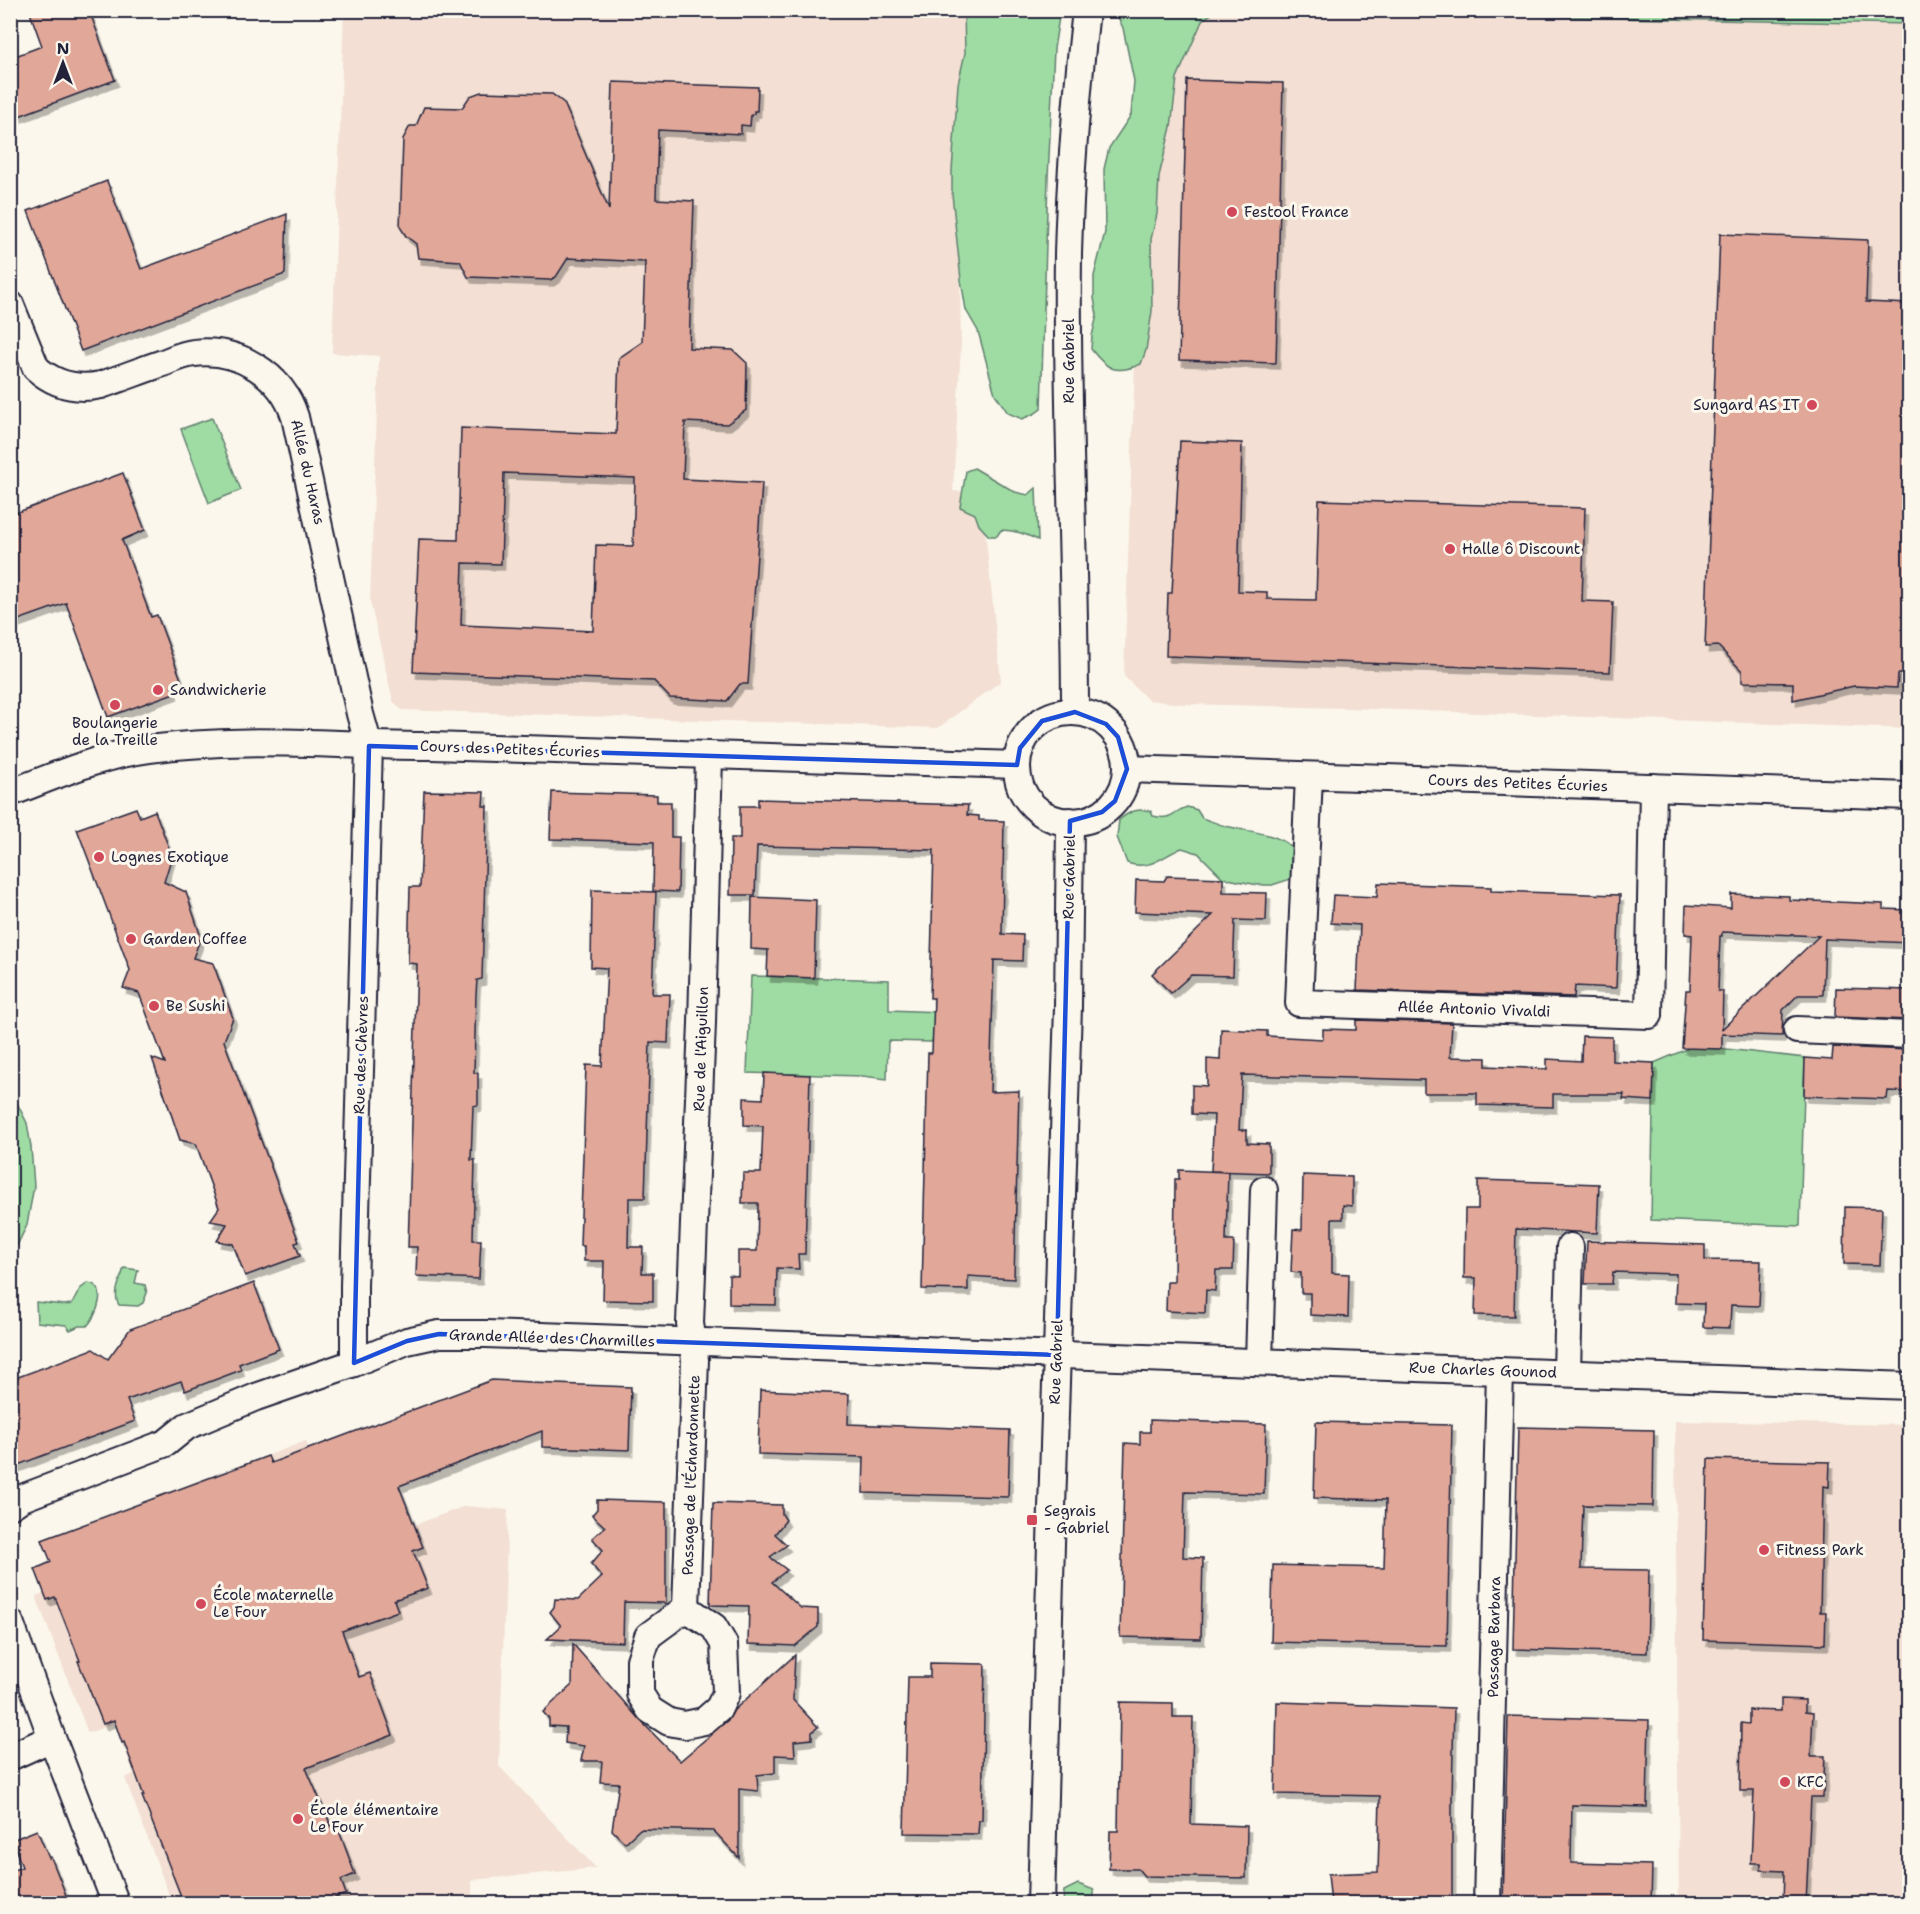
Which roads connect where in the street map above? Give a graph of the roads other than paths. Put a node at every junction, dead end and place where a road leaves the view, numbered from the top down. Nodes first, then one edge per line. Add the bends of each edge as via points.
1 (1086, 10) edge
2 (10, 304) edge
3 (1075, 712) junction
4 (369, 746) junction
5 (709, 756) junction
6 (1017, 765) junction
7 (1126, 770) junction
8 (1309, 776) junction
9 (1653, 787) junction
10 (10, 793) edge
11 (1910, 796) edge
12 (1070, 821) junction
13 (1797, 1030) dead end
14 (1910, 1035) edge
15 (1264, 1190) dead end
16 (1570, 1247) dead end
17 (693, 1342) junction
18 (1057, 1355) junction
19 (1259, 1362) junction
20 (354, 1363) junction
21 (1500, 1371) junction
22 (1567, 1373) junction
23 (1910, 1386) edge
24 (10, 1506) edge
25 (686, 1608) junction
26 (10, 1622) edge
27 (52, 1738) junction
28 (10, 1757) edge
29 (116, 1904) edge
30 (1041, 1904) edge
31 (1487, 1904) edge

1 - 3 street, Rue Gabriel via 1072,150 1068,253
2 - 4 street, Allée du Haras via 36,368 58,383 86,388 101,385 202,352 250,363 274,380 296,417
3 - 6 street via 1042,721 1024,740
3 - 7 street via 1106,724 1118,737 1125,752
4 - 5 street, Cours des Petites Écuries
4 - 10 street, Cours des Petites Écuries via 240,742 148,749 111,756
4 - 20 street, Rue des Chèvres
5 - 6 street, Cours des Petites Écuries
5 - 17 street, Rue de l'Aiguillon via 690,1323
6 - 12 street via 1023,793 1031,804 1043,814
7 - 8 street, Cours des Petites Écuries
7 - 12 street via 1115,801 1102,813
8 - 9 street, Cours des Petites Écuries
8 - 9 street, Allée Antonio Vivaldi via 1299,1003 1523,1011 1649,1015
9 - 11 street, Cours des Petites Écuries
12 - 18 street, Rue Gabriel
13 - 14 street
15 - 19 street
16 - 22 street
17 - 18 street, Grande Allée des Charmilles
17 - 20 street, Grande Allée des Charmilles via 439,1334 407,1341
17 - 25 street, Passage de l'Échardonnette
18 - 19 street, Rue Charles Gounod
18 - 30 street, Rue Gabriel
19 - 21 street, Rue Charles Gounod
20 - 24 street, Grande Allée des Charmilles via 256,1397 187,1426 166,1443
21 - 22 street, Rue Charles Gounod
21 - 31 street, Passage Barbara
22 - 23 street, Rue Charles Gounod
25 - 25 street via 648,1636 640,1660 640,1694 650,1710 669,1722 685,1725 704,1720 719,1708 726,1693 724,1644 714,1627
26 - 27 street
27 - 28 street
27 - 29 street

